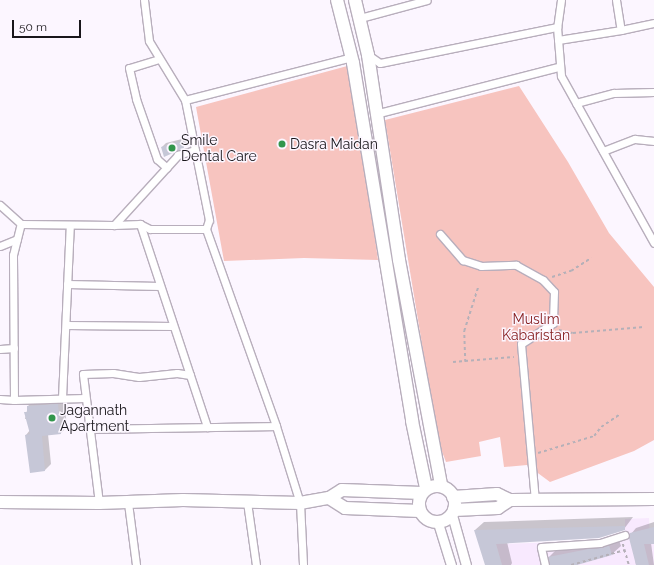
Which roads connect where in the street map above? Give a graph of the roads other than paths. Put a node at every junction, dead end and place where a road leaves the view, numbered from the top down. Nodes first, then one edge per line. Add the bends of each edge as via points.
1 (144, 0) edge
2 (337, 0) edge
3 (355, 0) edge
4 (426, 0) edge
5 (561, 0) edge
6 (616, 0) edge
7 (360, 18) junction
8 (654, 23) edge
9 (557, 27) junction
10 (621, 30) junction
11 (558, 40) junction
12 (368, 55) junction
13 (352, 57) junction
14 (159, 59) junction
15 (558, 67) junction
16 (654, 92) edge
17 (185, 100) junction
18 (576, 103) junction
19 (375, 114) junction
20 (654, 141) edge
21 (195, 150) junction
22 (604, 151) junction
23 (167, 168) junction
24 (0, 204) edge
25 (21, 224) junction
26 (140, 224) junction
27 (70, 225) junction
28 (114, 225) junction
29 (206, 229) junction
30 (440, 234) dead end
31 (18, 239) junction
32 (654, 243) edge
33 (0, 246) edge
34 (67, 284) junction
35 (160, 286) junction
36 (405, 294) junction
37 (391, 298) junction
38 (66, 325) junction
39 (173, 326) junction
40 (14, 348) junction
41 (0, 349) edge
42 (190, 375) junction
43 (62, 398) junction
44 (85, 398) junction
45 (0, 399) edge
46 (14, 400) junction
47 (276, 426) junction
48 (207, 427) junction
49 (90, 429) junction
50 (441, 485) junction
51 (424, 490) junction
52 (453, 497) junction
53 (329, 498) junction
54 (654, 499) edge
55 (510, 500) junction
56 (535, 500) junction
57 (0, 502) edge
58 (128, 502) junction
59 (247, 502) junction
60 (99, 503) junction
61 (300, 503) junction
62 (420, 511) junction
63 (453, 512) junction
64 (438, 523) junction
65 (623, 536) road end
66 (136, 565) edge
67 (256, 565) edge
68 (303, 565) edge
69 (451, 565) edge
70 (466, 565) edge
71 (545, 565) edge

1 - 14 street via 149,41
2 - 13 main road
3 - 7 main road
4 - 7 street
5 - 9 street
6 - 10 street
7 - 12 main road
8 - 10 street
9 - 11 street
9 - 12 street via 380,63
10 - 11 street
11 - 15 street
12 - 13 main road
12 - 19 main road
13 - 17 street
13 - 37 main road
14 - 17 street
14 - 23 street via 129,68 136,99 157,159
15 - 18 street
15 - 19 street
16 - 18 street via 614,93
17 - 21 street
18 - 22 street
19 - 36 main road
20 - 22 street via 635,139
21 - 23 street via 178,155
21 - 29 street via 209,220
22 - 32 street
23 - 28 street
24 - 25 street
25 - 27 street
25 - 31 street
26 - 28 street
26 - 29 street via 150,229
26 - 35 street
27 - 28 street
27 - 34 street
29 - 47 street
30 - 56 street via 463,260 481,266 516,265 542,280 554,292 553,323 521,344
31 - 33 street
31 - 40 street via 13,255
34 - 35 street
34 - 38 street
35 - 39 street
36 - 37 main road
36 - 50 main road
37 - 51 main road
38 - 39 street
38 - 43 street
39 - 42 street
40 - 41 street
40 - 46 street
42 - 44 street via 177,373 139,377 113,373 83,374
42 - 48 street
43 - 44 street
43 - 46 street
44 - 49 street
45 - 46 street
47 - 48 street
47 - 61 street
48 - 49 street
49 - 60 street
50 - 51 main road
50 - 52 main road
51 - 53 main road via 342,490
51 - 62 main road via 419,501
52 - 55 main road via 497,494
52 - 63 main road
53 - 61 main road
53 - 62 main road via 345,508
54 - 56 main road
55 - 56 main road
55 - 63 main road via 498,508
57 - 60 main road
58 - 59 main road
58 - 60 main road
58 - 66 street
59 - 61 main road
59 - 67 street
61 - 68 street
62 - 64 main road via 429,520
63 - 64 main road via 445,521
63 - 70 street
64 - 69 street
65 - 71 street via 600,543 541,547

